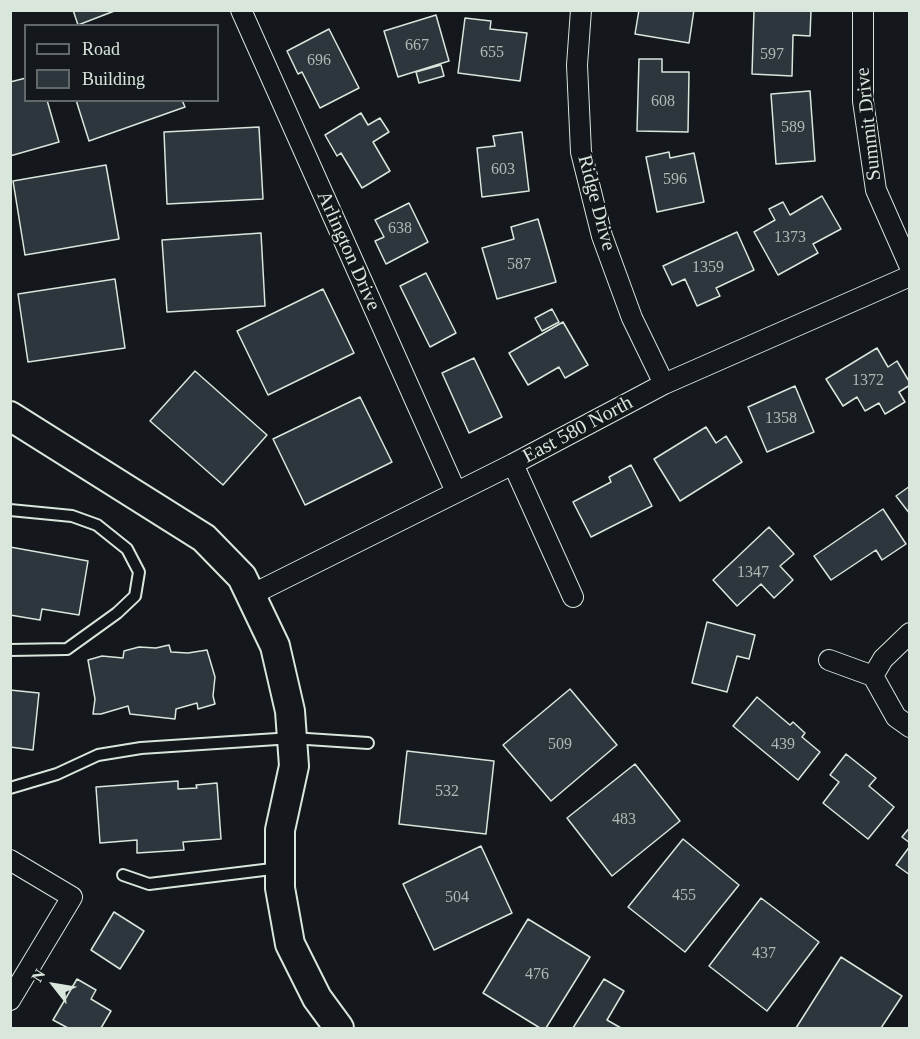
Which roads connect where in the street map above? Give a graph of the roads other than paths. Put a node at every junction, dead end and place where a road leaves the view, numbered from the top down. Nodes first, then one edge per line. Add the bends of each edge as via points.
1 (241, 10) edge
2 (581, 10) edge
3 (863, 10) edge
4 (909, 267) edge
5 (909, 276) edge
6 (664, 384) junction
7 (10, 416) edge
8 (513, 464) junction
9 (456, 492) junction
10 (10, 510) edge
11 (251, 595) junction
12 (573, 597) dead end
13 (909, 633) edge
14 (10, 650) edge
15 (829, 660) dead end
16 (873, 676) junction
17 (909, 727) edge
18 (292, 738) junction
19 (368, 743) dead end
20 (10, 788) edge
21 (10, 860) edge
22 (280, 868) junction
23 (123, 875) dead end
24 (10, 1000) edge
25 (339, 1029) edge

1 - 9 street, Arlington Drive
2 - 6 street, Ridge Drive via 577,65 581,152 602,236 632,318
3 - 4 street, Summit Drive via 863,101 876,190
5 - 6 street, East 580 North
6 - 8 street, East 580 North
7 - 11 street via 204,538 242,577
8 - 9 street, East 580 North
8 - 12 street
9 - 11 street, East 580 North
10 - 14 lane via 72,516 97,525 127,549 139,572 135,596 67,649
11 - 18 street via 275,646
13 - 16 street via 883,659
15 - 16 street
16 - 17 street via 897,717
18 - 19 lane
18 - 20 lane via 141,748 98,755 57,774
18 - 22 street via 294,766 280,830
21 - 24 street via 72,897
22 - 23 lane via 149,884
22 - 25 street via 290,944 317,998

